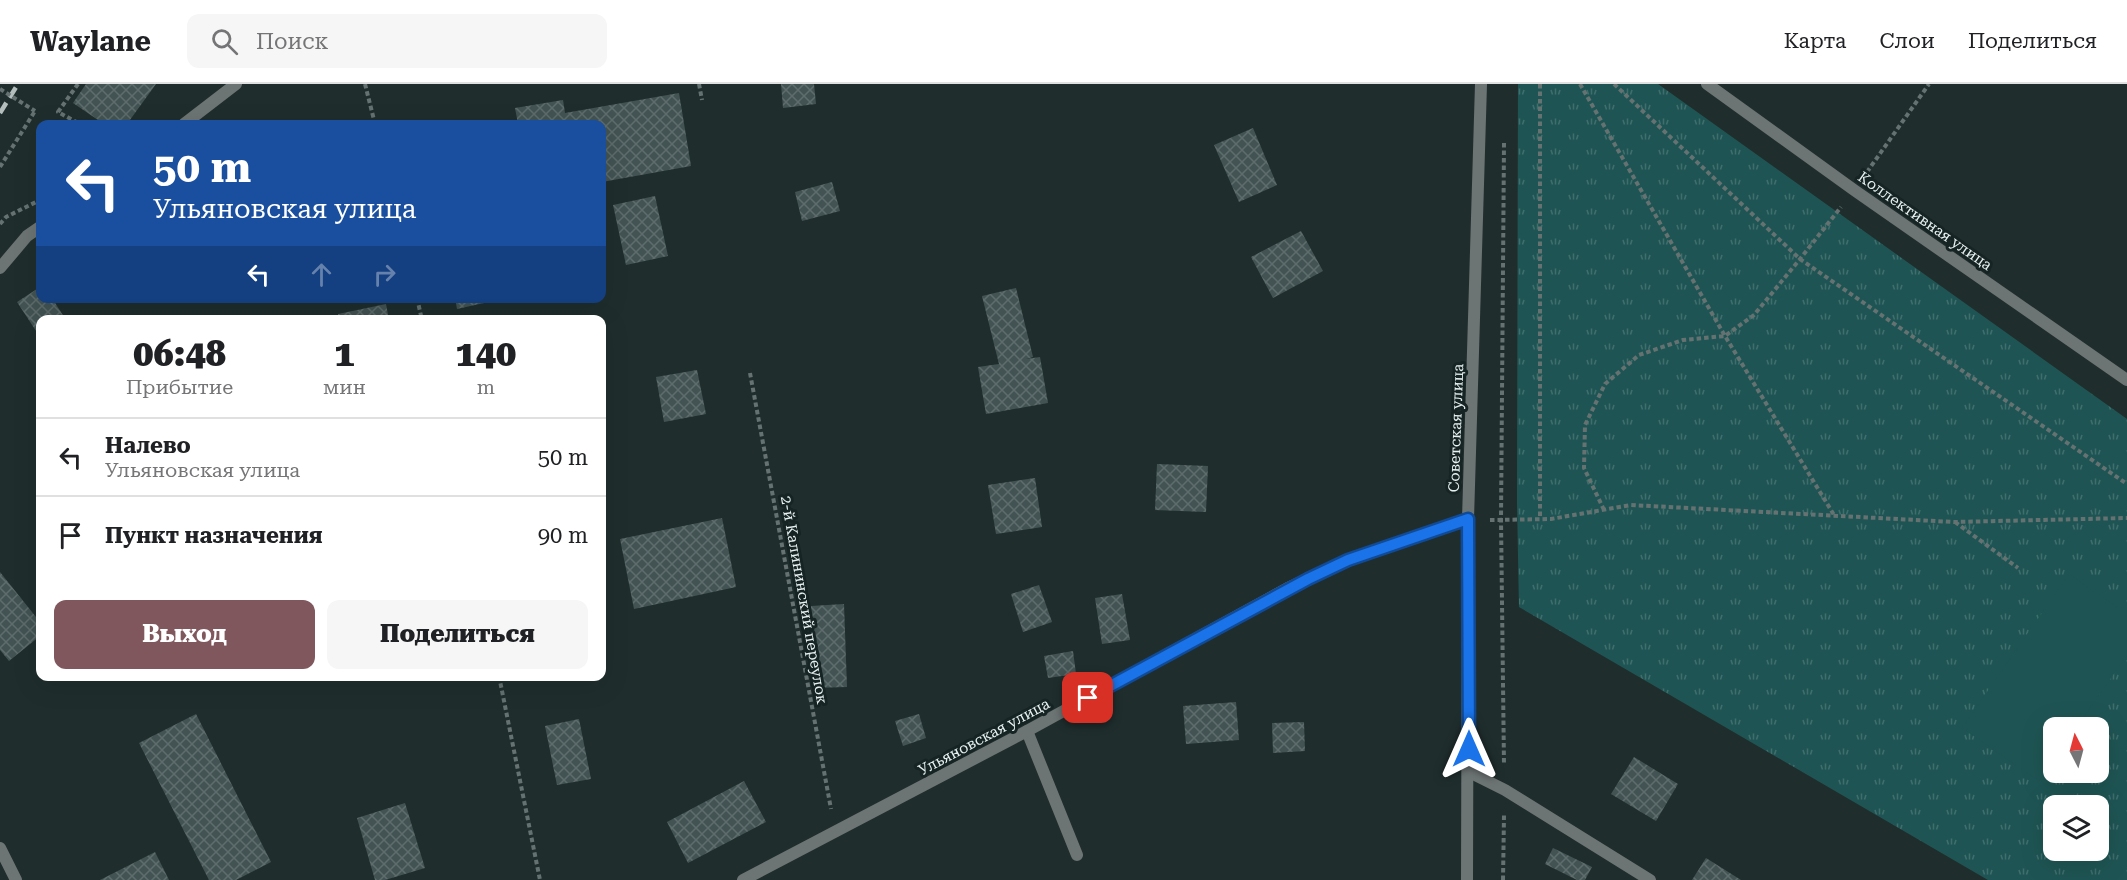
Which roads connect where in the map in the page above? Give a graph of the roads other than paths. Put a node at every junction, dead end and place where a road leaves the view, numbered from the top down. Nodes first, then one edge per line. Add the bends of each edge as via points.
1 (236, 84) edge
2 (1481, 84) edge
3 (1707, 84) edge
4 (189, 120) edge
5 (36, 230) edge
6 (0, 268) edge
7 (2127, 380) edge
8 (1468, 519) junction
9 (1028, 731) junction
10 (1469, 772) junction
11 (0, 848) edge
12 (1077, 855) dead end
13 (16, 880) edge
14 (743, 880) edge
15 (1467, 880) edge
16 (1650, 880) edge

1 - 4 street
2 - 8 street, Советская улица
3 - 7 street, Коллективная улица
5 - 6 street
8 - 9 street, Ульяновская улица via 1348,560 1288,588
8 - 10 street, Советская улица
9 - 12 street
9 - 14 street, Ульяновская улица
10 - 15 street, Советская улица
10 - 16 street
11 - 13 street

